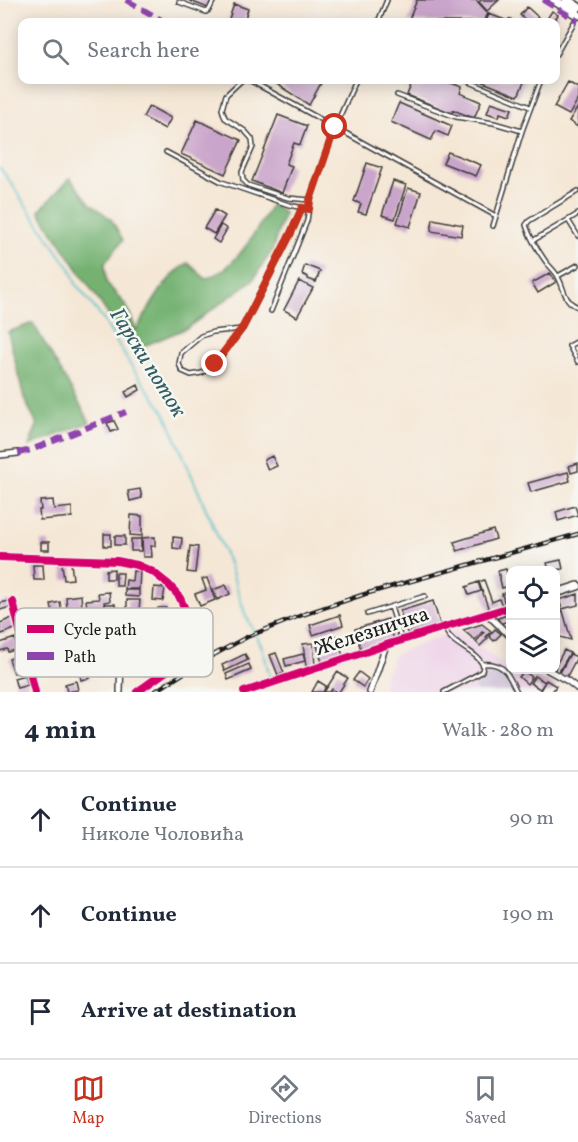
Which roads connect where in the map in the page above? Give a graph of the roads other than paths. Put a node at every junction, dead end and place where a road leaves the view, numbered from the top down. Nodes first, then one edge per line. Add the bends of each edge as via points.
1 (214, 0) edge
2 (387, 0) edge
3 (554, 0) edge
4 (567, 0) edge
5 (179, 2) dead end
6 (578, 7) edge
7 (578, 15) edge
8 (380, 18) edge
9 (560, 46) edge
10 (239, 84) edge
11 (256, 84) edge
12 (354, 84) edge
13 (475, 84) edge
14 (539, 84) edge
15 (397, 95) dead end
16 (530, 107) junction
17 (335, 127) junction
18 (522, 130) junction
19 (166, 152) dead end
20 (578, 191) edge
21 (310, 200) junction
22 (302, 208) junction
23 (309, 209) junction
24 (578, 214) edge
25 (496, 216) junction
26 (568, 220) junction
27 (493, 226) dead end
28 (578, 236) edge
29 (534, 240) junction
30 (578, 265) edge
31 (558, 276) junction
32 (578, 307) edge
33 (271, 312) dead end
34 (242, 329) junction
35 (578, 341) edge
36 (578, 362) edge
37 (18, 453) dead end
38 (0, 455) edge
39 (0, 557) edge
40 (578, 586) edge
41 (560, 591) edge
42 (425, 596) dead end
43 (13, 602) dead end
44 (391, 607) junction
45 (184, 608) edge
46 (506, 608) edge
47 (15, 610) edge
48 (368, 614) dead end
49 (487, 614) junction
50 (444, 627) junction
51 (506, 632) edge
52 (402, 640) junction
53 (386, 645) junction
54 (483, 664) junction
55 (556, 674) edge
56 (31, 677) edge
57 (120, 677) edge
58 (158, 677) edge
59 (372, 685) junction
60 (578, 689) edge
61 (35, 692) edge
62 (120, 692) edge
63 (137, 692) edge
64 (244, 692) edge
65 (370, 692) edge
66 (376, 692) edge
67 (444, 692) edge
68 (517, 692) edge

1 - 5 lane via 206,12
2 - 8 lane
3 - 7 main road
4 - 6 main road
7 - 9 lane
10 - 21 lane via 226,95 222,109 225,118 252,139 243,180 288,198
11 - 17 lane
12 - 17 lane
13 - 16 lane
14 - 16 lane
15 - 18 lane via 456,117
16 - 18 lane
17 - 21 lane
17 - 25 lane
18 - 25 lane
19 - 22 lane via 222,182
20 - 29 lane via 528,222 526,227
21 - 23 lane
22 - 23 lane
22 - 34 lane
23 - 33 lane
24 - 26 lane
25 - 27 lane
26 - 28 lane
26 - 29 lane
29 - 31 lane
30 - 31 lane
31 - 32 lane via 568,299
34 - 34 lane via 215,364 202,373 191,375 182,371 181,352 201,336
35 - 36 lane via 569,346
37 - 38 street
39 - 45 street via 137,565 168,584
40 - 41 street
42 - 44 lane
43 - 47 street
44 - 48 lane
44 - 52 lane
46 - 49 street, Железничка
49 - 50 street, Железничка
49 - 51 street
50 - 52 street, Железничка
50 - 54 lane via 450,639
52 - 53 street, Железничка
53 - 59 street
53 - 64 street, Железничка
54 - 67 lane via 478,674
54 - 68 lane via 504,669
55 - 60 street
56 - 61 street
57 - 62 street
58 - 63 street
59 - 65 street
59 - 66 street

